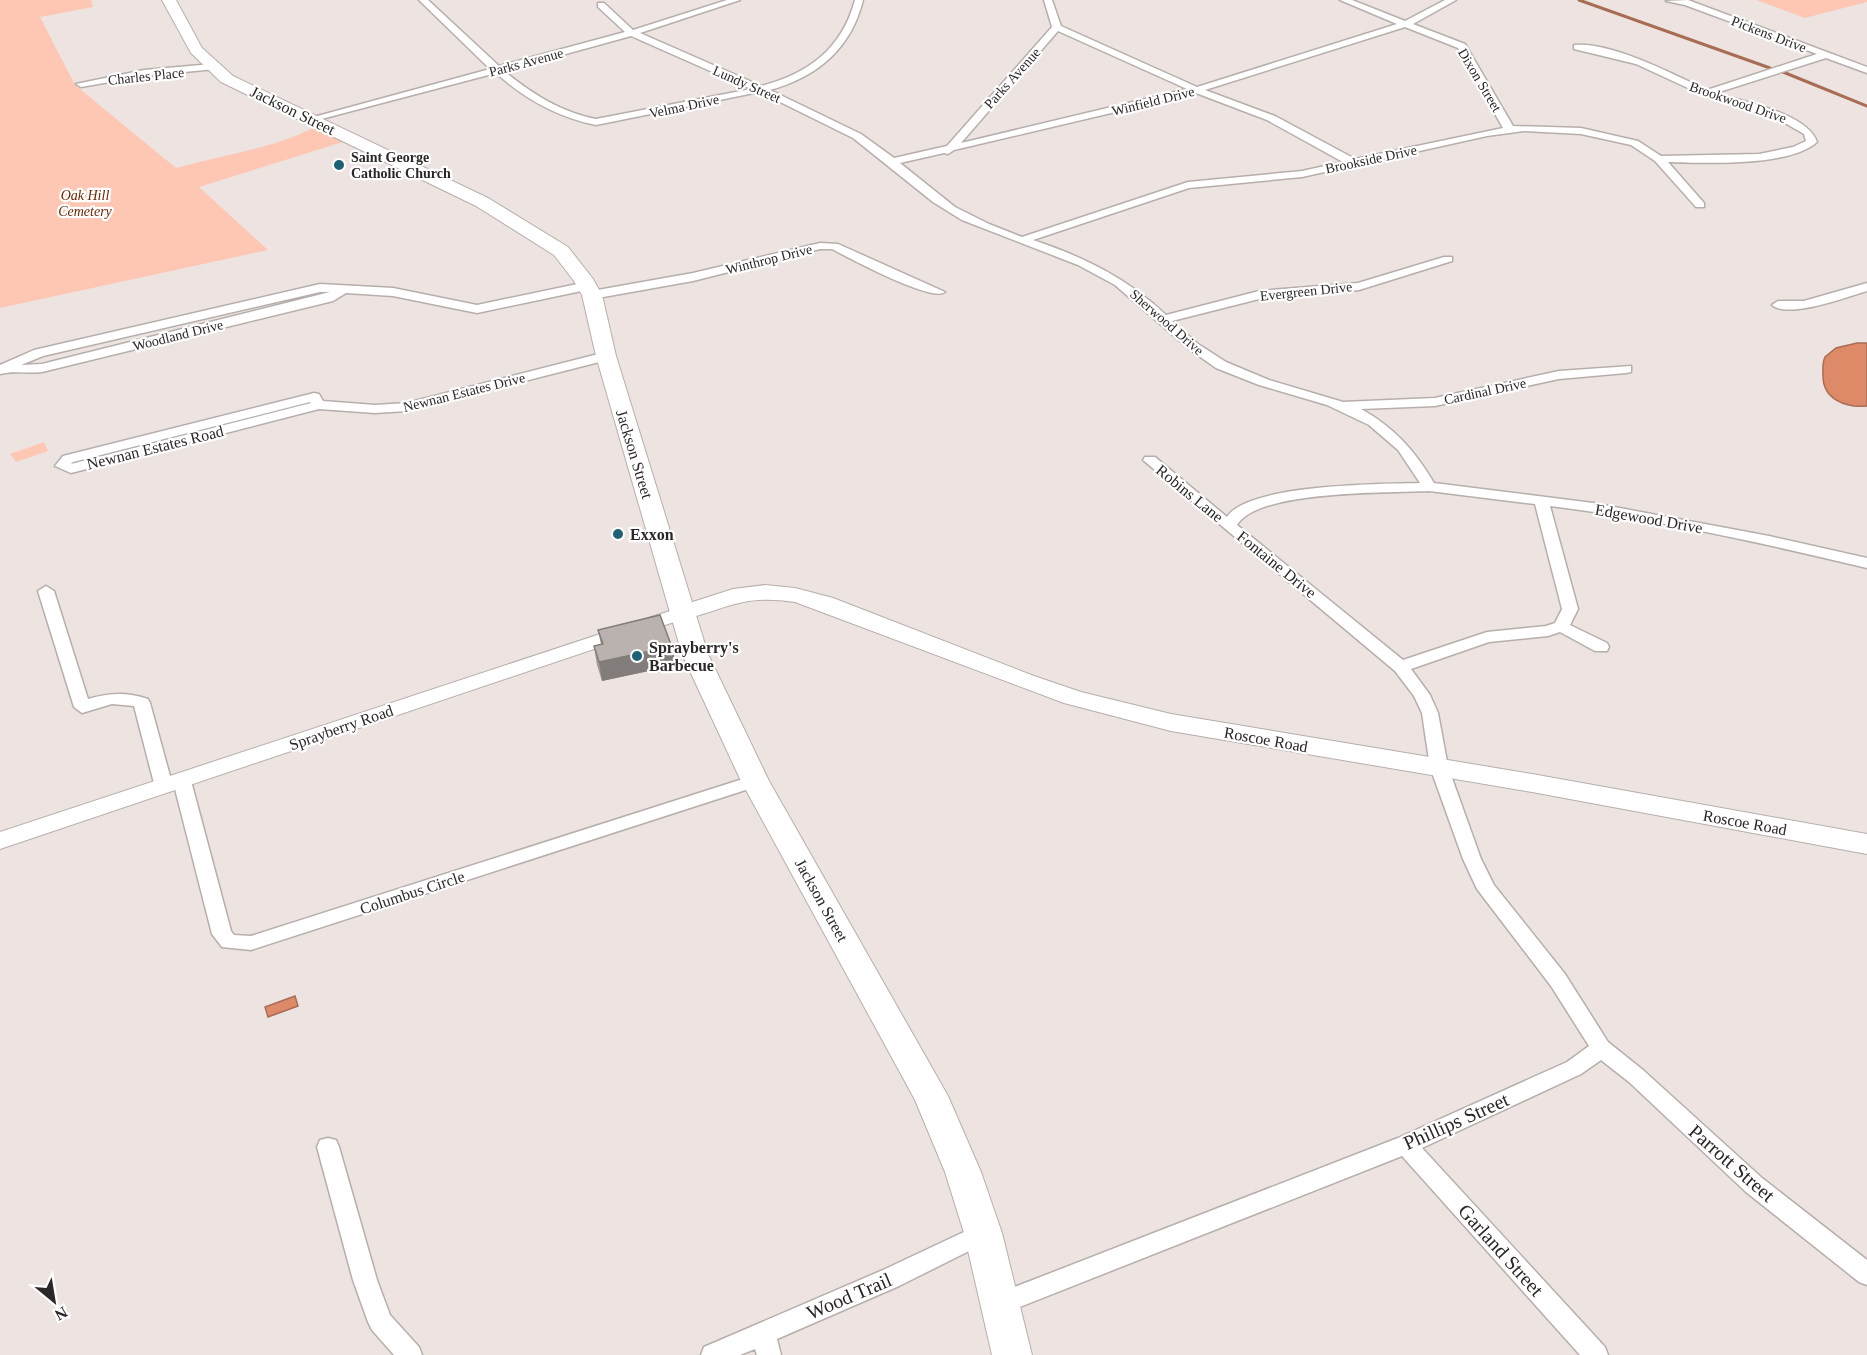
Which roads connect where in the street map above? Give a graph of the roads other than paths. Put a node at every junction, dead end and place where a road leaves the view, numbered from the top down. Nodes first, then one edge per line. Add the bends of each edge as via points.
1 (168, 0) edge
2 (423, 0) edge
3 (736, 0) edge
4 (859, 0) edge
5 (1048, 0) edge
6 (1344, 0) edge
7 (1452, 0) edge
8 (1670, 1) edge
9 (601, 5) dead end
10 (1406, 24) junction
11 (1057, 27) junction
12 (632, 33) junction
13 (1577, 47) dead end
14 (1825, 55) junction
15 (212, 67) junction
16 (497, 70) junction
17 (1867, 70) edge
18 (81, 84) dead end
19 (761, 90) junction
20 (1197, 90) junction
21 (1706, 93) junction
22 (314, 120) junction
23 (1509, 129) junction
24 (948, 151) junction
25 (1659, 159) junction
26 (896, 161) junction
27 (1352, 162) junction
28 (1700, 206) dead end
29 (1023, 240) junction
30 (1448, 259) dead end
31 (1867, 287) edge
32 (589, 291) junction
33 (939, 292) dead end
34 (1778, 304) dead end
35 (1164, 319) junction
36 (606, 356) junction
37 (5, 368) edge
38 (1626, 369) dead end
39 (319, 405) junction
40 (1343, 406) junction
41 (1150, 460) dead end
42 (1429, 487) junction
43 (1541, 501) junction
44 (1229, 525) junction
45 (1865, 560) edge
46 (46, 591) dead end
47 (682, 613) junction
48 (1561, 626) junction
49 (1601, 646) dead end
50 (1401, 667) junction
51 (1439, 767) junction
52 (755, 782) junction
53 (173, 784) junction
54 (0, 841) edge
55 (1867, 844) edge
56 (1601, 1048) junction
57 (1406, 1145) junction
58 (328, 1148) dead end
59 (983, 1233) junction
60 (1867, 1274) edge
61 (1002, 1303) junction
62 (766, 1344) edge
63 (410, 1355) edge
64 (713, 1355) edge
65 (1012, 1355) edge
66 (1596, 1355) edge

1 - 15 main road, Jackson Street via 195,50
2 - 16 street
3 - 12 street, Parks Avenue
4 - 19 street, Velma Drive via 857,13 824,60 809,72
5 - 11 street
6 - 10 street, Dixon Street
7 - 10 street, Winfield Drive
8 - 14 street, Pickens Drive via 1686,3
9 - 12 street, Lundy Street
10 - 20 street, Winfield Drive
10 - 23 street, Dixon Street via 1462,46
11 - 20 street
11 - 24 street, Parks Avenue
12 - 16 street, Parks Avenue
12 - 19 street, Lundy Street
13 - 21 street, Brookwood Drive via 1639,62
14 - 17 street, Pickens Drive
14 - 21 street
15 - 18 street, Charles Place
15 - 22 main road, Jackson Street via 227,79
16 - 19 street, Velma Drive via 558,112 596,122
16 - 22 street, Parks Avenue
19 - 26 street, Lundy Street via 858,136
20 - 24 street, Winfield Drive
20 - 27 street via 1271,118
21 - 25 street, Brookwood Drive via 1797,124 1809,133 1812,142 1777,155
22 - 32 main road, Jackson Street via 441,180 526,227 561,251
23 - 25 street, Brookside Drive via 1558,128 1608,136 1634,143
23 - 27 street, Brookside Drive
24 - 26 street, Winfield Drive
25 - 28 street, Brookside Drive
26 - 29 street, Sherwood Drive via 913,179 964,216
27 - 29 street, Brookside Drive via 1302,174 1188,184
29 - 35 street, Sherwood Drive via 1078,260 1117,280
30 - 35 street, Evergreen Drive via 1359,286 1251,297
31 - 34 street via 1805,305
32 - 33 street, Winthrop Drive via 702,275 820,246 834,246 913,284
32 - 36 main road, Jackson Street
32 - 37 street, Woodland Drive via 477,309 393,292 344,289 329,298 42,368
35 - 40 street, Sherwood Drive via 1221,365 1258,381
36 - 39 street, Newnan Estates Drive via 407,406 375,409
36 - 47 main road, Jackson Street
38 - 40 street, Cardinal Drive via 1559,375 1436,402
39 - 39 street, Newnan Estates Road via 314,397 68,459 62,466 71,469
40 - 42 street, Sherwood Drive via 1392,435 1410,455
41 - 44 street, Robins Lane
42 - 43 street, Edgewood Drive
42 - 44 street, Fontaine Drive via 1316,491 1250,506 1236,514
43 - 45 street, Edgewood Drive via 1593,507
43 - 48 street via 1570,609
44 - 50 street, Fontaine Drive
46 - 53 street, Columbus Circle via 82,707 108,698 128,697 142,703
47 - 51 main road, Roscoe Road via 714,600 749,593 805,597 1078,699 1257,739
47 - 52 main road, Jackson Street via 705,680
47 - 53 street, Sprayberry Road
48 - 49 street
48 - 50 street via 1487,637
50 - 51 street, Fontaine Drive via 1430,713
51 - 55 main road, Roscoe Road
51 - 56 street via 1486,889 1558,980
52 - 53 street, Columbus Circle via 251,943 229,942 222,934
52 - 59 main road, Jackson Street via 931,1096
53 - 54 street, Sprayberry Road
56 - 57 street, Phillips Street via 1574,1068
56 - 60 street, Parrott Street via 1754,1185
57 - 61 street, Phillips Street
57 - 66 street, Garland Street
58 - 63 street via 380,1322
59 - 61 main road, Jackson Street
59 - 62 street, Wood Trail
61 - 65 main road, Jackson Street
62 - 64 street, Wood Trail

